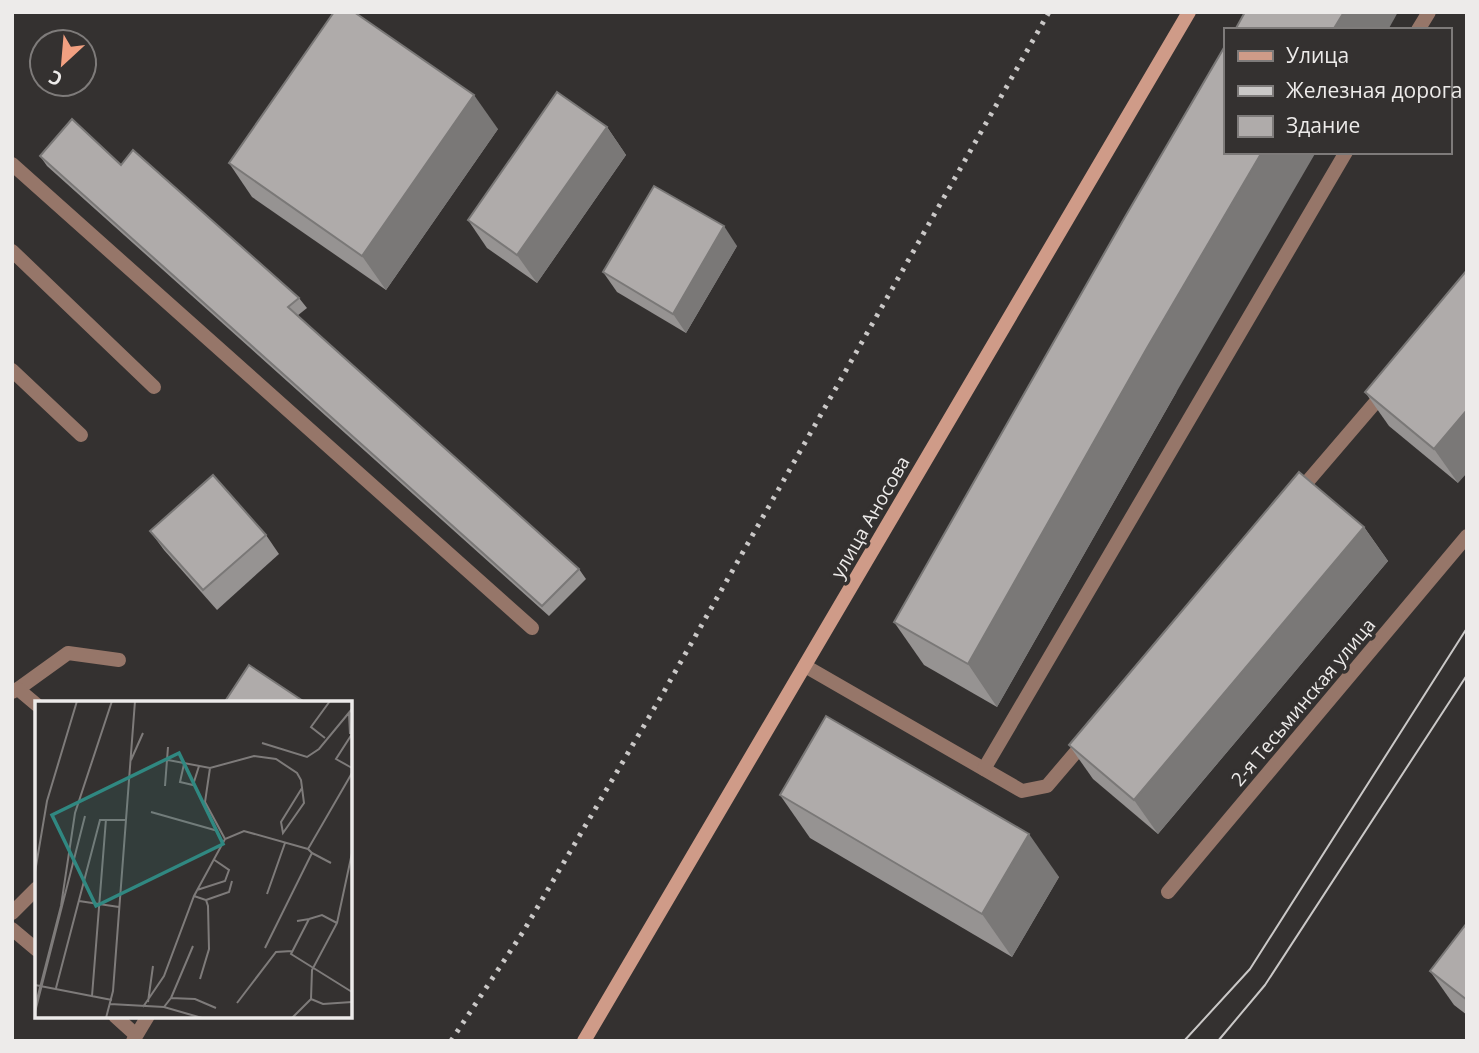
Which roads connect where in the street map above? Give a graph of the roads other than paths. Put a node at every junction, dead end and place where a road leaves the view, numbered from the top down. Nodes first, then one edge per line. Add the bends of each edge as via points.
1 (1189, 12) edge
2 (1429, 12) edge
3 (1419, 28) edge
4 (1345, 154) edge
5 (12, 164) edge
6 (12, 251) edge
7 (12, 370) edge
8 (1395, 379) edge
9 (154, 387) dead end
10 (81, 435) dead end
11 (1288, 504) edge
12 (1467, 536) edge
13 (532, 628) dead end
14 (119, 660) dead end
15 (805, 666) junction
16 (15, 690) edge
17 (35, 704) edge
18 (1101, 723) edge
19 (984, 769) junction
20 (35, 890) edge
21 (1168, 892) dead end
22 (12, 914) edge
23 (12, 929) edge
24 (35, 948) edge
25 (117, 1018) edge
26 (147, 1018) edge
27 (135, 1038) edge
28 (584, 1041) edge

1 - 15 main road, улица Аносова
2 - 3 street
4 - 19 street
5 - 13 street
6 - 9 street
7 - 10 street
8 - 11 street
12 - 21 street, 2-я Тесьминская улица
14 - 16 street via 68,653
15 - 19 street
15 - 28 main road, улица Аносова
16 - 17 street
18 - 19 street via 1047,786 1022,791
20 - 22 street
23 - 24 street
25 - 27 street
26 - 27 street

